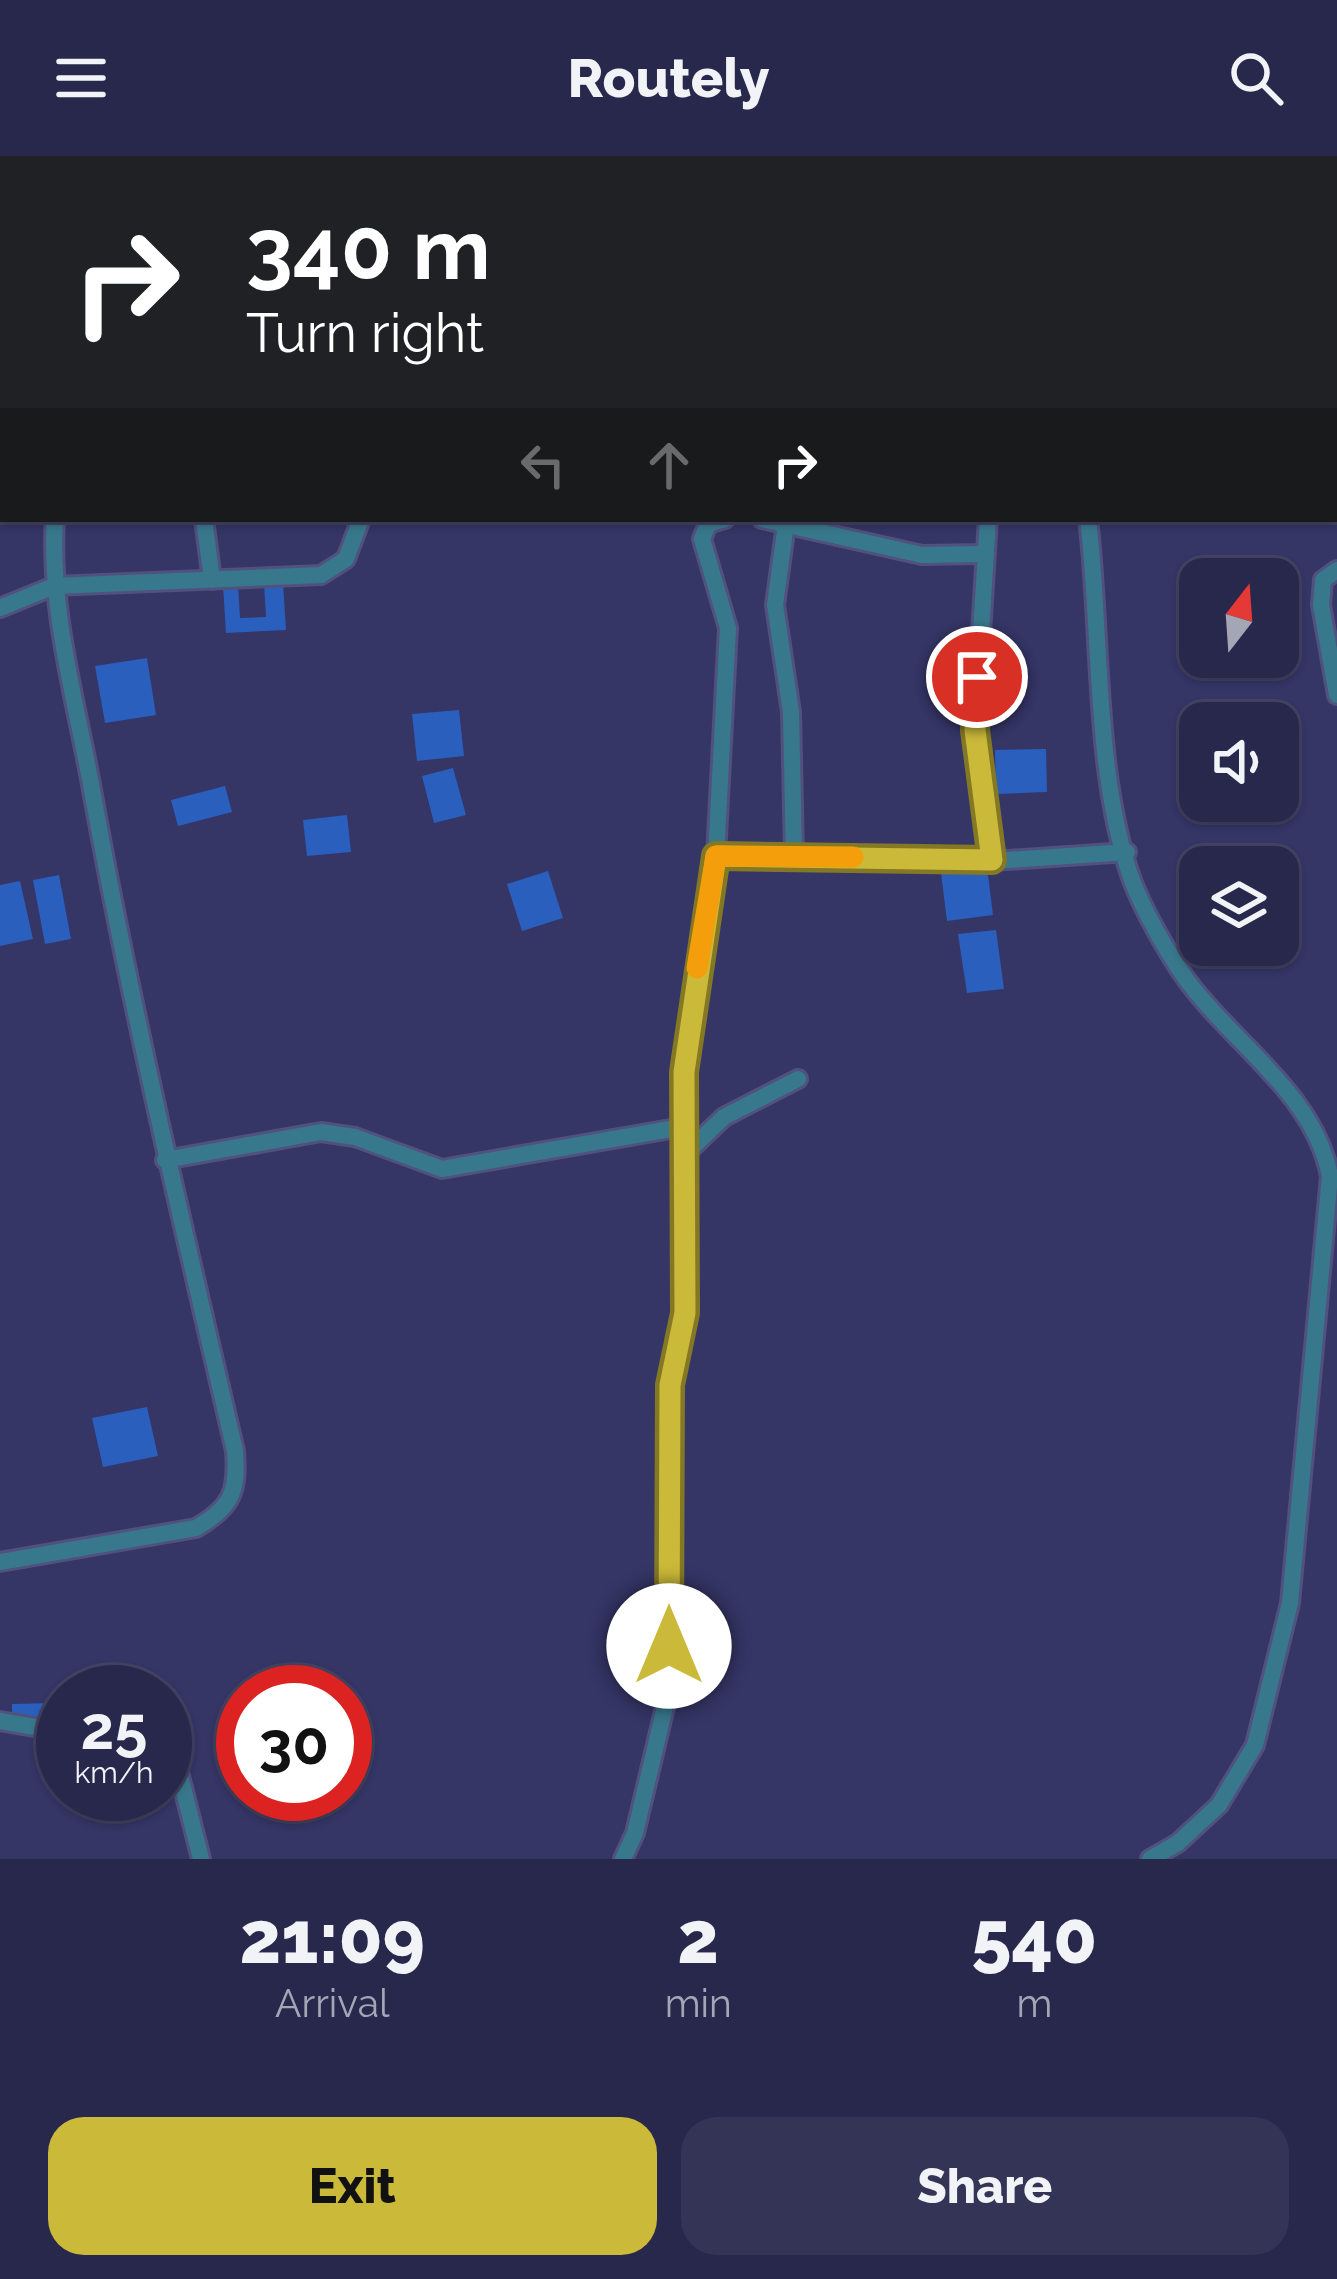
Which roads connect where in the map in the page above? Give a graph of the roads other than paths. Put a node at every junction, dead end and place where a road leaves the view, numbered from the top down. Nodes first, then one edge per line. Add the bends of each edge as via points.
1 (55, 522) edge
2 (204, 522) edge
3 (360, 522) edge
4 (715, 522) edge
5 (776, 522) edge
6 (988, 522) edge
7 (1088, 522) edge
8 (786, 524) junction
9 (983, 554) junction
10 (1337, 570) edge
11 (212, 580) junction
12 (54, 586) junction
13 (0, 608) edge
14 (1337, 695) edge
15 (1126, 852) junction
16 (716, 856) junction
17 (794, 856) junction
18 (992, 860) junction
19 (798, 1079) dead end
20 (682, 1126) junction
21 (1330, 1149) edge
22 (681, 1158) junction
23 (165, 1160) junction
24 (0, 1562) edge
25 (0, 1721) edge
26 (36, 1727) edge
27 (191, 1821) edge
28 (201, 1859) edge
29 (623, 1859) edge
30 (1150, 1859) edge

1 - 12 street
2 - 11 street
3 - 11 street via 346,559 321,575
4 - 16 street via 702,539 728,628
5 - 8 street
6 - 9 street
7 - 15 street
8 - 9 street via 922,555
8 - 17 street via 775,604 791,712
9 - 18 street via 975,730
10 - 14 street via 1323,580 1322,604
11 - 12 street
12 - 13 street
12 - 23 street
15 - 18 street
15 - 21 street via 1133,883 1186,979
16 - 17 street
16 - 20 street via 691,1003
17 - 18 street
19 - 22 street via 724,1118
20 - 22 street
20 - 23 street via 442,1169 321,1132
21 - 30 street via 1304,1487 1256,1745 1238,1780 1178,1843
22 - 29 street via 686,1274 670,1385 669,1690
23 - 24 street via 238,1487 224,1512 196,1528
25 - 26 street
27 - 28 street

